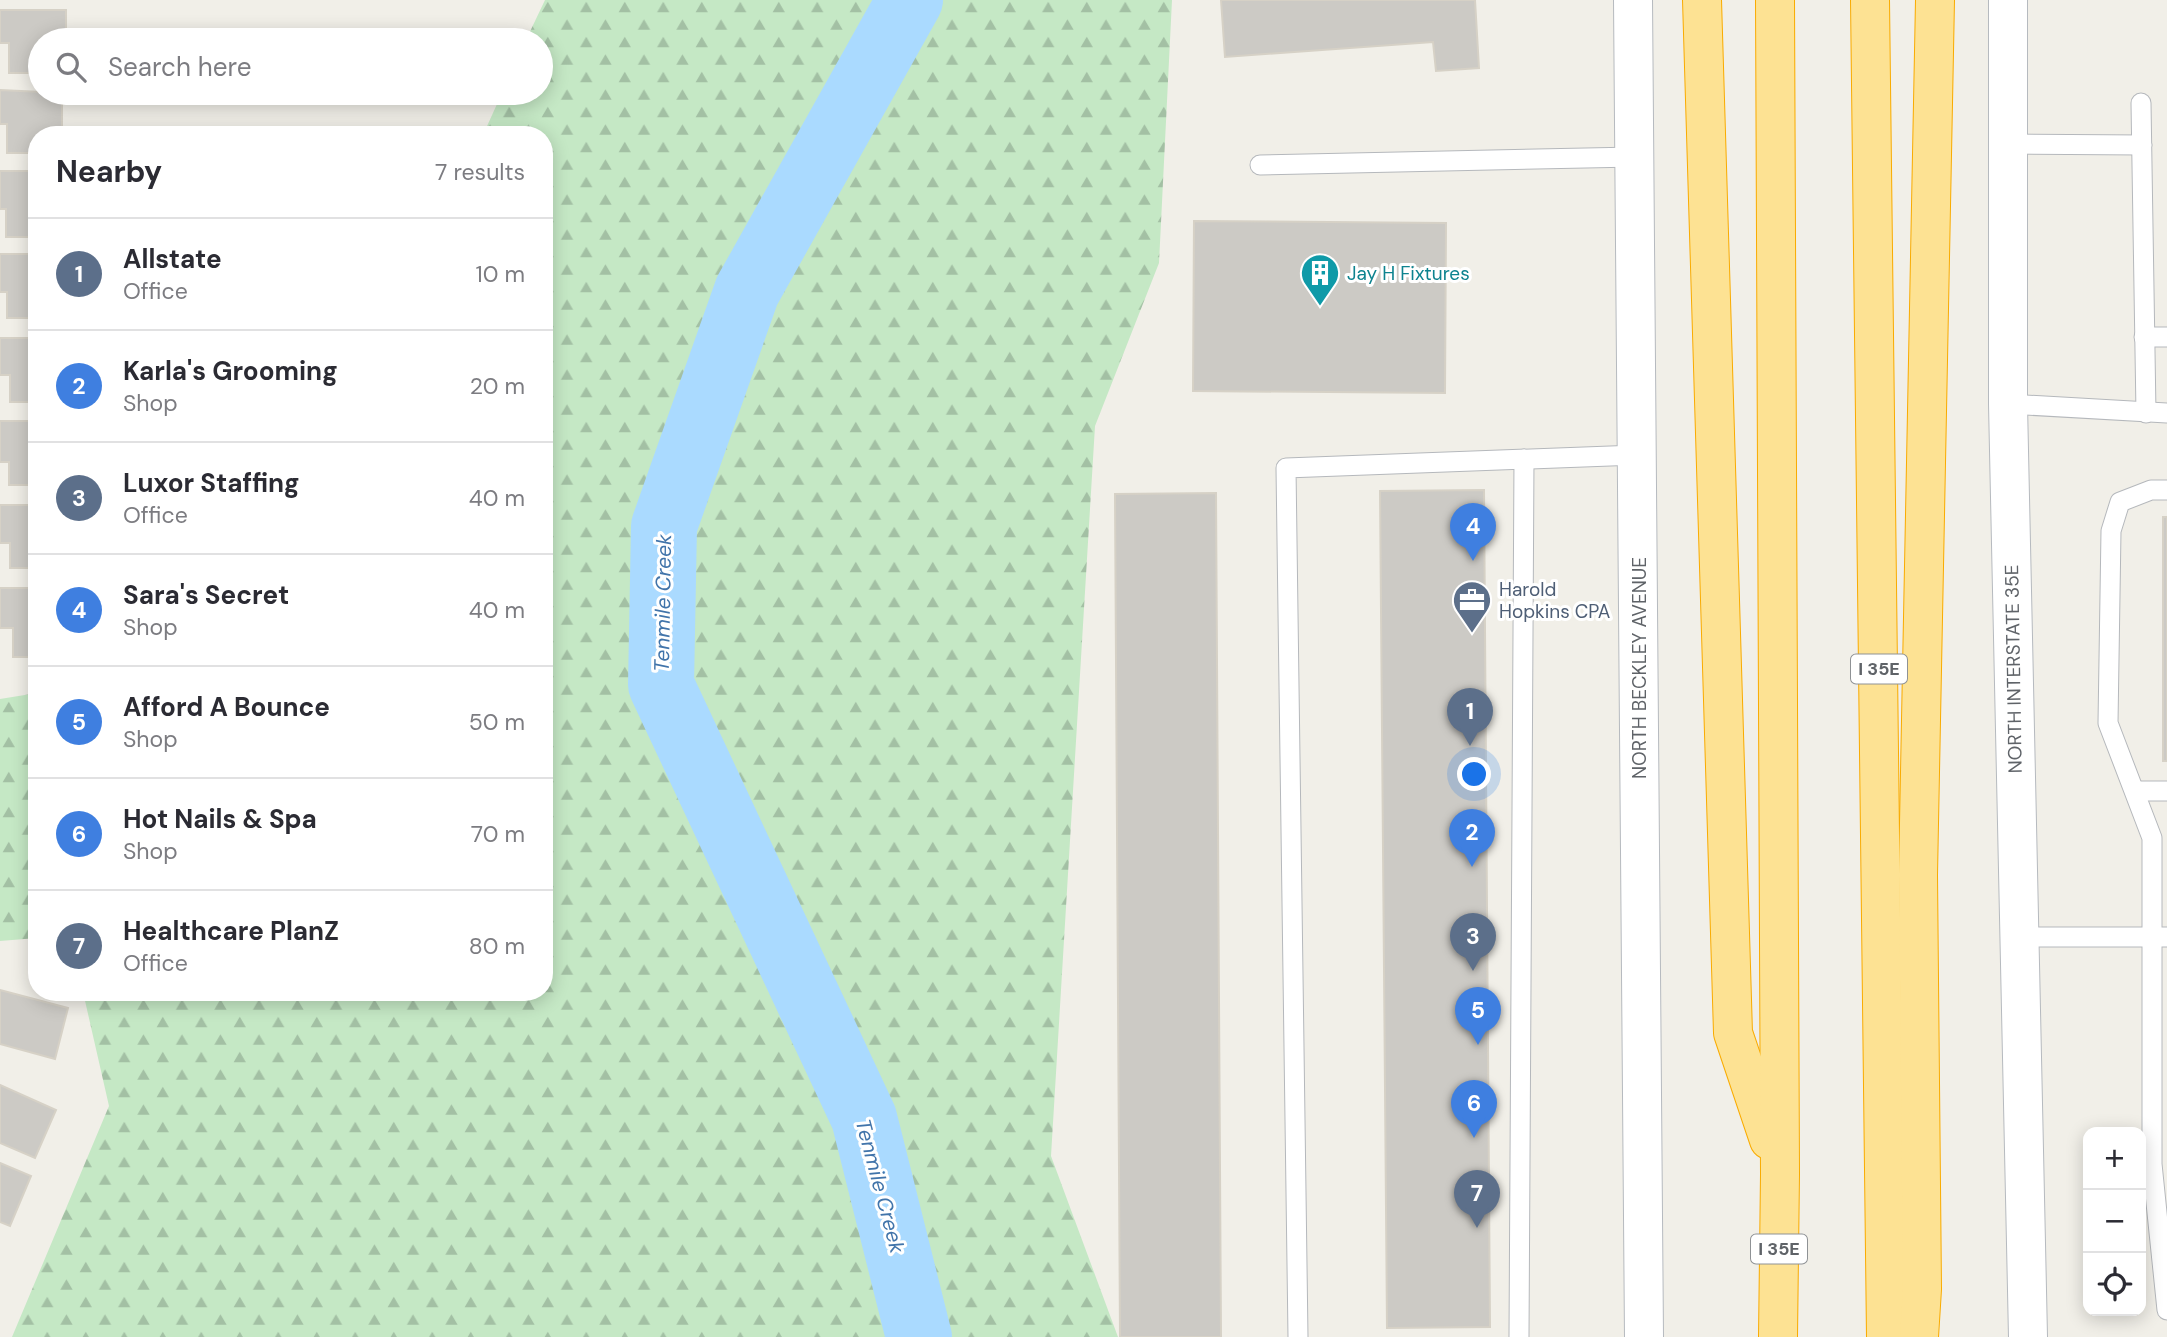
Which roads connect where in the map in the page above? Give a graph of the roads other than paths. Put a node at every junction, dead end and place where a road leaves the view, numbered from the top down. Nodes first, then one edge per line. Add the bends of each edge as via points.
1 (1633, 0) edge
2 (1702, 0) edge
3 (1775, 0) edge
4 (1870, 0) edge
5 (1935, 0) edge
6 (2008, 0) edge
7 (2141, 103) dead end
8 (2007, 144) junction
9 (2142, 145) junction
10 (1635, 157) junction
11 (1260, 165) dead end
12 (2144, 337) junction
13 (2167, 337) edge
14 (2008, 404) junction
15 (2146, 413) junction
16 (2167, 413) edge
17 (1637, 455) junction
18 (1524, 459) junction
19 (2167, 490) edge
20 (2135, 791) junction
21 (2167, 791) edge
22 (2019, 937) junction
23 (2159, 937) edge
24 (1780, 1174) junction
25 (2167, 1310) edge
26 (1298, 1337) edge
27 (1519, 1337) edge
28 (1644, 1337) edge
29 (1777, 1337) edge
30 (1886, 1337) edge
31 (1919, 1337) edge
32 (2028, 1337) edge

1 - 10 main road, NORTH BECKLEY AVENUE
2 - 24 highway via 1733,1033
3 - 24 highway, I 35E
4 - 30 highway, I 35E
5 - 31 highway via 1919,808
6 - 8 main road, NORTH INTERSTATE 35E
7 - 9 lane
8 - 9 lane
8 - 14 main road, NORTH INTERSTATE 35E
9 - 12 lane
10 - 11 lane
10 - 17 main road, NORTH BECKLEY AVENUE
12 - 13 lane
12 - 15 lane
14 - 15 lane
14 - 22 main road, NORTH INTERSTATE 35E
15 - 16 lane
17 - 18 lane
17 - 28 main road, NORTH BECKLEY AVENUE
18 - 26 lane via 1286,468
18 - 27 lane
19 - 20 lane via 2151,490 2120,502 2111,531 2108,723
20 - 21 lane
20 - 23 lane via 2152,838
22 - 23 lane
22 - 32 main road, NORTH INTERSTATE 35E
23 - 25 lane via 2152,1164
24 - 29 highway, I 35E

